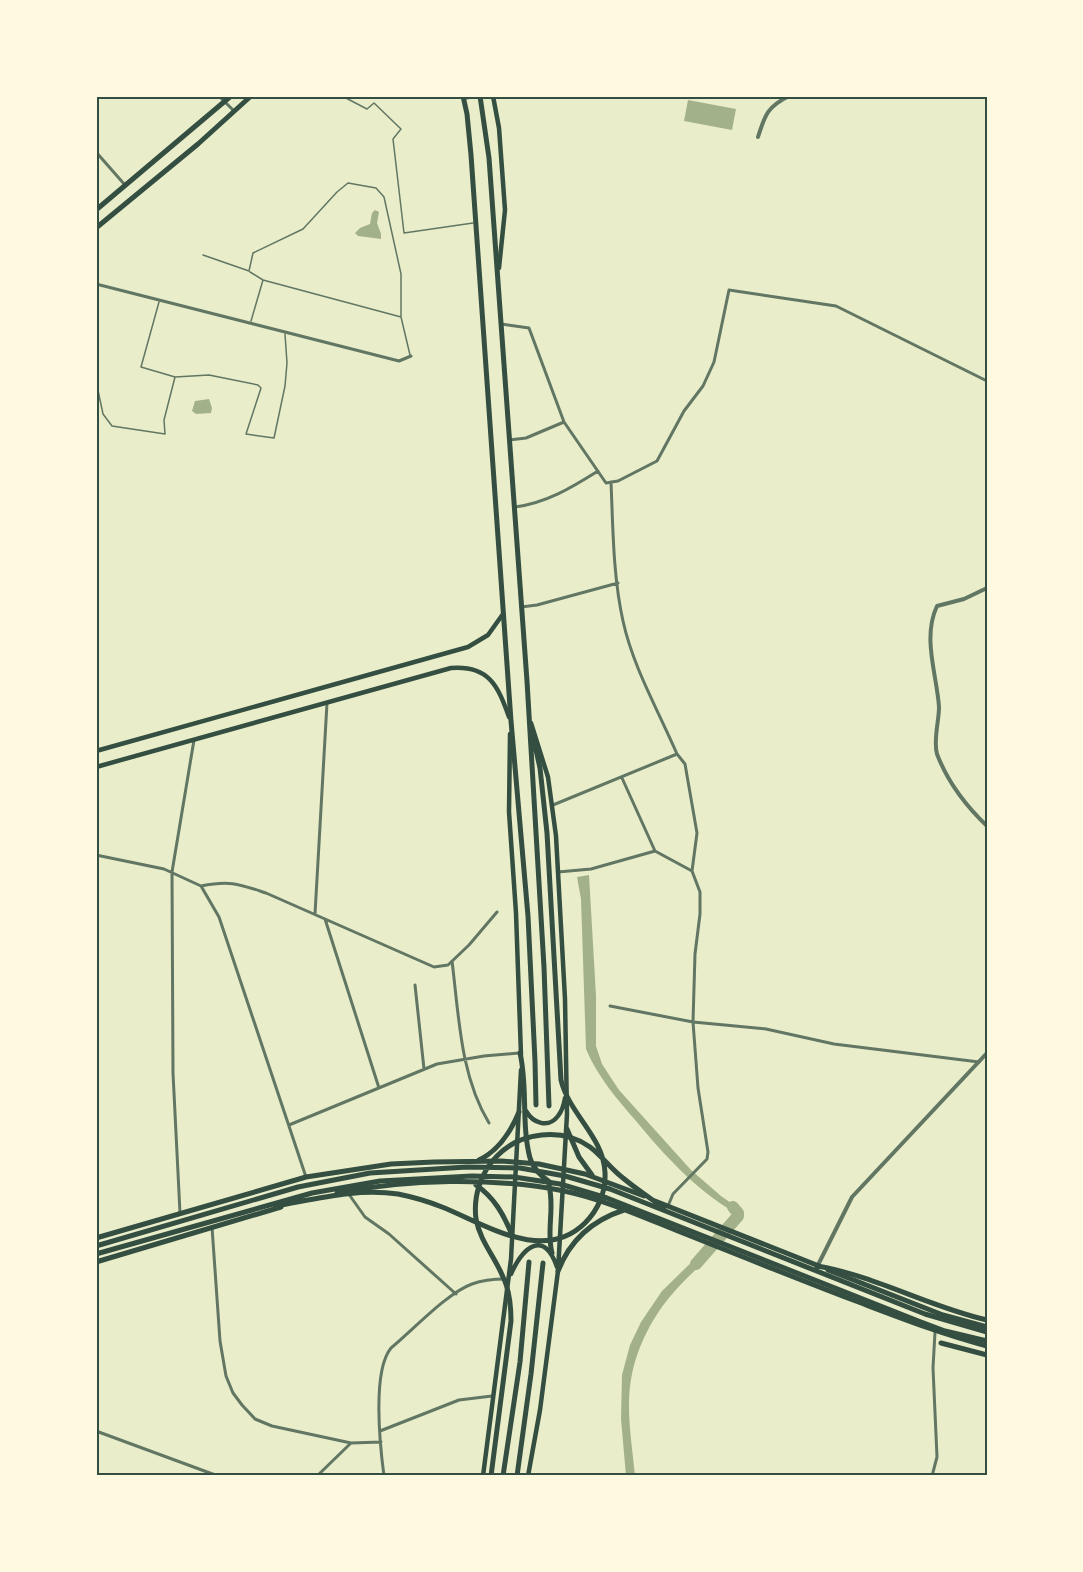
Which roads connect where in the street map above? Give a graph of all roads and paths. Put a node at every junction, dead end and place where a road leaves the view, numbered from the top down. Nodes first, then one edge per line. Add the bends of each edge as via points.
1 (219, 96) edge
2 (231, 96) edge
3 (251, 96) edge
4 (342, 96) edge
5 (475, 96) edge
6 (480, 96) edge
7 (493, 96) edge
8 (789, 96) edge
9 (463, 97) edge
10 (225, 102) junction
11 (234, 111) junction
12 (758, 137) dead end
13 (96, 152) edge
14 (125, 185) junction
15 (96, 210) edge
16 (476, 223) junction
17 (96, 228) edge
18 (203, 255) dead end
19 (249, 272) junction
20 (498, 274) junction
21 (263, 280) junction
22 (97, 285) edge
23 (160, 301) junction
24 (96, 306) edge
25 (401, 317) junction
26 (251, 324) junction
27 (501, 324) junction
28 (285, 332) junction
29 (411, 356) joint
30 (175, 377) junction
31 (96, 381) edge
32 (987, 381) edge
33 (564, 422) junction
34 (509, 440) junction
35 (598, 471) junction
36 (611, 482) junction
37 (514, 507) junction
38 (618, 583) junction
39 (987, 588) edge
40 (521, 608) junction
41 (503, 614) junction
42 (327, 703) junction
43 (529, 716) junction
44 (511, 721) junction
45 (194, 740) junction
46 (96, 751) edge
47 (677, 754) junction
48 (96, 767) edge
49 (622, 778) junction
50 (553, 805) junction
51 (987, 826) edge
52 (655, 851) junction
53 (96, 855) edge
54 (692, 871) junction
55 (172, 872) junction
56 (558, 872) junction
57 (201, 886) junction
58 (497, 912) dead end
59 (315, 914) junction
60 (325, 919) junction
61 (452, 961) junction
62 (415, 985) dead end
63 (610, 1006) dead end
64 (693, 1022) junction
65 (520, 1053) junction
66 (987, 1053) edge
67 (464, 1059) junction
68 (979, 1062) junction
69 (424, 1069) junction
70 (379, 1088) junction
71 (567, 1091) junction
72 (536, 1105) dead end
73 (549, 1106) dead end
74 (523, 1112) junction
75 (489, 1123) dead end
76 (289, 1125) junction
77 (567, 1129) junction
78 (474, 1162) junction
79 (516, 1162) junction
80 (533, 1163) junction
81 (565, 1169) junction
82 (306, 1177) junction
83 (593, 1177) junction
84 (472, 1183) junction
85 (514, 1185) junction
86 (550, 1189) junction
87 (347, 1191) junction
88 (564, 1191) junction
89 (668, 1206) junction
90 (624, 1210) junction
91 (243, 1212) junction
92 (180, 1213) junction
93 (673, 1214) junction
94 (212, 1227) junction
95 (512, 1234) junction
96 (96, 1238) edge
97 (96, 1245) edge
98 (552, 1253) junction
99 (96, 1254) edge
100 (96, 1262) edge
101 (529, 1262) dead end
102 (543, 1263) dead end
103 (817, 1266) junction
104 (558, 1271) junction
105 (508, 1279) junction
106 (456, 1294) junction
107 (987, 1320) edge
108 (987, 1327) edge
109 (935, 1332) junction
110 (987, 1332) edge
111 (987, 1341) edge
112 (941, 1343) dead end
113 (987, 1346) edge
114 (987, 1355) edge
115 (494, 1396) junction
116 (96, 1431) edge
117 (380, 1431) junction
118 (381, 1442) junction
119 (351, 1443) junction
120 (218, 1476) edge
121 (317, 1476) edge
122 (384, 1476) edge
123 (483, 1476) edge
124 (491, 1476) edge
125 (503, 1476) edge
126 (517, 1476) edge
127 (528, 1476) edge
128 (932, 1476) edge

1 - 10 street
2 - 10 main road
3 - 11 main road
4 - 16 lane via 367,109 374,103 401,129 393,139 404,233
5 - 9 street
6 - 20 main road
7 - 20 main road via 505,210
8 - 12 street via 765,115
9 - 16 main road
10 - 11 street
10 - 14 main road
11 - 17 main road
13 - 14 street
14 - 15 main road
16 - 41 main road
18 - 19 lane
19 - 21 lane
19 - 25 lane via 253,253 303,229 348,183 376,188 384,197 398,257
20 - 27 main road
21 - 25 lane
21 - 26 lane
22 - 23 street
22 - 24 lane
23 - 26 street
23 - 30 lane via 141,367
25 - 29 lane
26 - 28 street
27 - 33 street via 529,328
27 - 34 main road
28 - 29 street via 399,361
28 - 30 lane via 285,386 274,438 246,434 261,388 258,385 209,375
30 - 31 lane via 164,420 165,434 112,426 103,414
32 - 36 street via 836,306 729,290 714,362 657,461
33 - 34 street via 526,438
33 - 35 street
34 - 37 main road
35 - 36 street via 606,483
35 - 37 street via 536,504
36 - 38 street
37 - 40 main road
38 - 40 street
38 - 47 street via 623,622 638,669
39 - 51 street via 937,606 931,645 939,709 936,750 966,806
40 - 43 main road
41 - 44 main road
41 - 46 main road via 488,635 468,647
42 - 44 main road via 462,668 492,680 501,692
42 - 45 main road
42 - 59 street
43 - 50 main road
43 - 73 main road
43 - 91 main road via 547,832 561,1080 570,1104 597,1143 604,1165 603,1190 592,1215 573,1232 540,1241 505,1235 424,1200 377,1192 348,1193
44 - 65 main road via 509,798
44 - 72 main road via 528,916
45 - 48 main road
45 - 55 street
47 - 49 street
47 - 54 street via 685,764 697,833
49 - 50 street
49 - 52 street
50 - 56 main road
52 - 54 street
52 - 56 street via 591,869
53 - 55 street
54 - 64 street via 700,892
55 - 57 street
55 - 92 street via 173,1073
56 - 71 main road
57 - 59 street via 238,884
57 - 76 street via 219,917
58 - 61 street
59 - 60 street
60 - 61 street via 434,967 448,966
60 - 70 street
61 - 67 street
62 - 69 street
63 - 64 street
64 - 68 street via 766,1029 834,1044
64 - 89 street via 708,1152 707,1159 673,1194
65 - 67 street
65 - 74 main road via 525,1072
66 - 68 street
67 - 69 street
67 - 75 street via 478,1104
68 - 103 street via 852,1197
69 - 70 street
70 - 76 street
71 - 74 main road via 559,1116 552,1122 539,1123
71 - 77 main road
74 - 78 main road via 499,1143
74 - 79 main road
74 - 80 main road
76 - 82 street
77 - 81 main road
77 - 83 main road
78 - 79 main road
78 - 82 main road via 391,1164
78 - 84 main road via 478,1174
79 - 80 main road
79 - 85 main road
79 - 86 main road via 534,1172
80 - 81 main road
80 - 88 main road via 544,1178
81 - 83 main road
81 - 88 main road
82 - 92 main road
83 - 89 main road
84 - 85 main road
84 - 87 main road
84 - 95 main road via 494,1201
85 - 86 main road
85 - 95 main road
86 - 88 main road
86 - 98 main road
87 - 94 main road
87 - 106 street via 364,1217 390,1234
88 - 90 main road
88 - 104 main road
89 - 103 main road
90 - 104 main road via 587,1229 567,1251
90 - 109 main road
91 - 99 main road
91 - 111 main road via 312,1193 380,1181 472,1176 538,1180 607,1198 921,1322
92 - 96 main road
93 - 97 main road via 610,1189 554,1173 508,1168 421,1169 317,1183
93 - 110 main road via 925,1314
93 - 124 main road via 626,1181 589,1147 565,1136 526,1138 490,1164 480,1182 476,1209 481,1236 504,1278 511,1308
94 - 100 main road
94 - 119 street via 220,1341 233,1393 255,1419
95 - 105 main road
98 - 104 main road
98 - 105 main road via 542,1246 529,1248
101 - 125 main road via 520,1362
102 - 126 main road
103 - 107 main road
103 - 108 main road via 943,1315
104 - 127 main road
105 - 106 street via 470,1284
105 - 115 main road
106 - 117 street via 384,1356
109 - 113 main road
109 - 128 street via 937,1458
112 - 114 main road
115 - 117 street via 459,1400
115 - 123 main road
116 - 120 street
117 - 118 street
118 - 119 street
118 - 122 street
119 - 121 street

